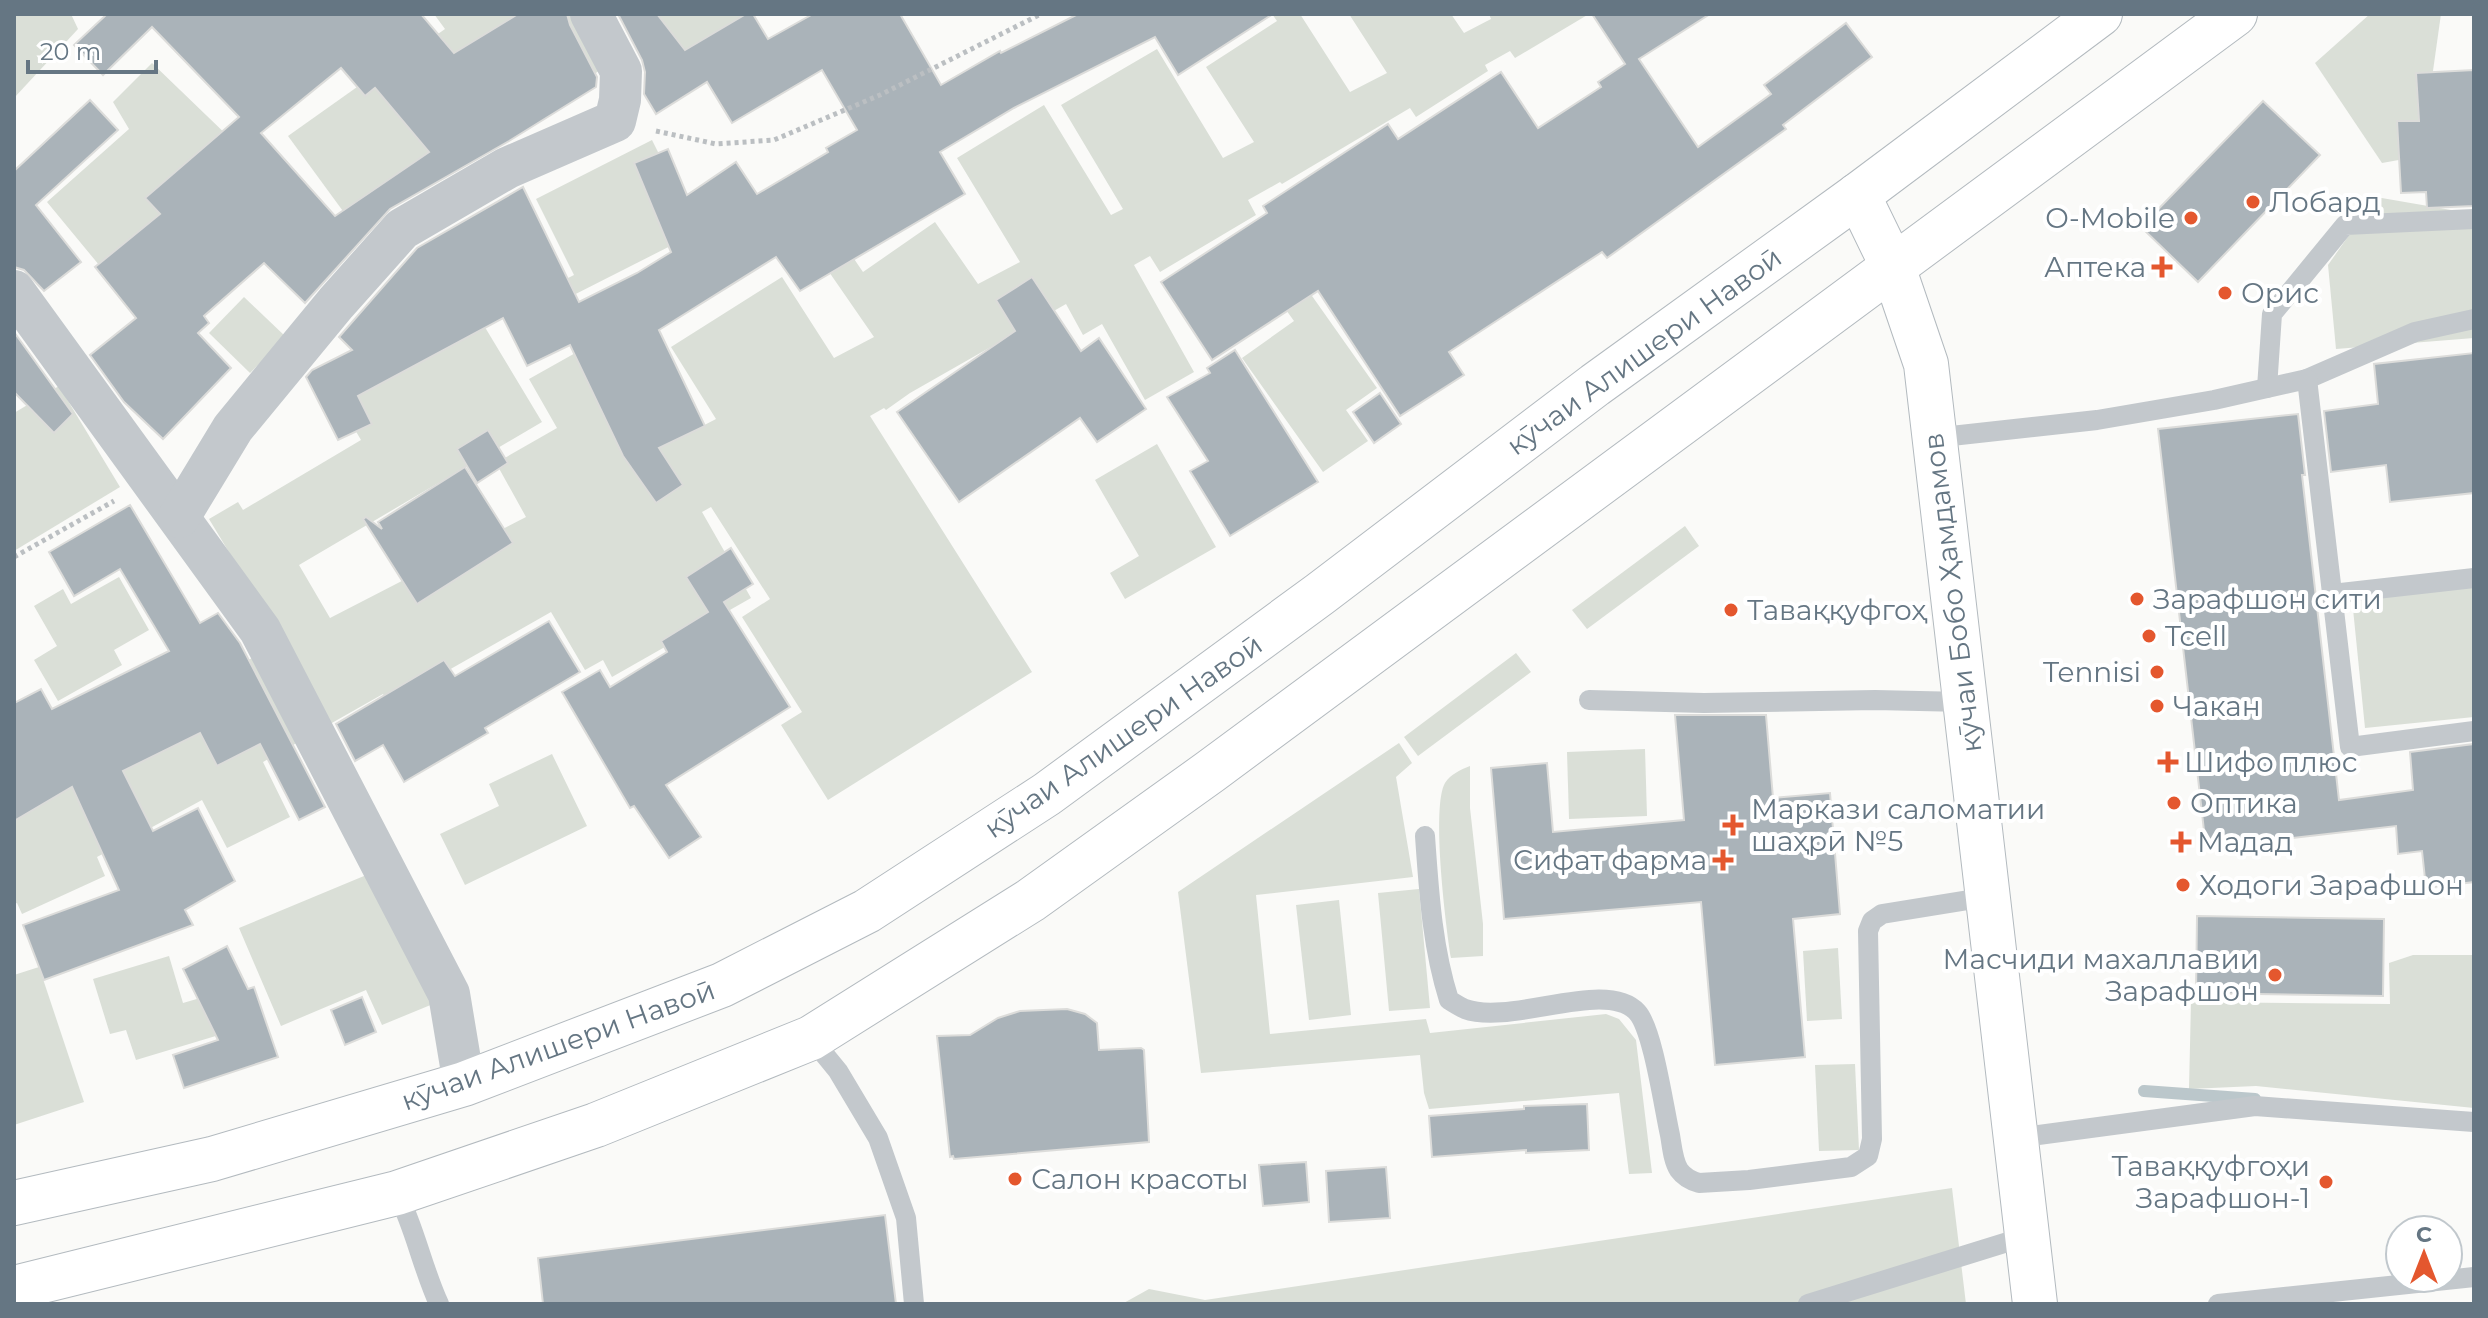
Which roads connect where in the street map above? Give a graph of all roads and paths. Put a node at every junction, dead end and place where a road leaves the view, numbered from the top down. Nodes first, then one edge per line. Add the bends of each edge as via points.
1 (591, 14) edge
2 (1041, 14) edge
3 (2100, 14) edge
4 (2235, 14) edge
5 (615, 121) junction
6 (1858, 195) junction
7 (2474, 219) edge
8 (1893, 267) junction
9 (14, 291) edge
10 (2474, 319) edge
11 (2307, 379) junction
12 (2267, 388) junction
13 (1933, 438) junction
14 (150, 479) junction
15 (179, 517) junction
16 (14, 557) edge
17 (2474, 578) edge
18 (2332, 594) junction
19 (1589, 700) dead end
20 (1964, 702) junction
21 (2474, 731) edge
22 (1425, 836) dead end
23 (1987, 897) junction
24 (811, 1038) junction
25 (464, 1084) junction
26 (2474, 1122) edge
27 (2016, 1138) junction
28 (397, 1193) junction
29 (14, 1203) edge
30 (2027, 1236) junction
31 (2474, 1277) edge
32 (14, 1288) edge
33 (439, 1304) edge
34 (914, 1304) edge
35 (1808, 1304) edge
36 (2035, 1304) edge
37 (2218, 1304) edge

1 - 5 street via 621,71
2 - 5 path via 880,95 774,140 716,144
3 - 6 street, кӯчаи Алишери Навоӣ
4 - 8 street
5 - 15 street via 507,168 402,229 233,428
6 - 8 street, кӯчаи Бобо Ҳамдамов
6 - 25 street, кӯчаи Алишери Навоӣ via 1047,794 867,911 722,985
7 - 12 lane via 2345,225 2272,314
8 - 13 street, кӯчаи Бобо Ҳамдамов via 1926,364
8 - 24 street via 1031,900
9 - 14 street
10 - 11 lane via 2415,332
11 - 12 lane
11 - 18 lane
12 - 13 lane via 2097,420
13 - 20 street, кӯчаи Бобо Ҳамдамов
14 - 15 street
14 - 16 path
15 - 25 street via 260,630 449,994
17 - 18 lane
18 - 21 lane via 2350,747
19 - 20 lane
20 - 23 street, кӯчаи Бобо Ҳамдамов
22 - 23 lane via 1432,927 1449,1000 1487,1013 1602,999 1633,1008 1642,1017 1678,1169 1699,1183 1851,1167 1868,1156 1872,921 1882,914
23 - 27 street, кӯчаи Бобо Ҳамдамов
24 - 28 street via 596,1125
24 - 34 lane via 838,1071 878,1138 906,1218
25 - 29 street, кӯчаи Алишери Навоӣ via 212,1159
26 - 27 lane via 2255,1106
27 - 30 street, кӯчаи Бобо Ҳамдамов
28 - 32 street
28 - 33 lane
30 - 35 lane
30 - 36 street, кӯчаи Бобо Ҳамдамов
31 - 37 lane

